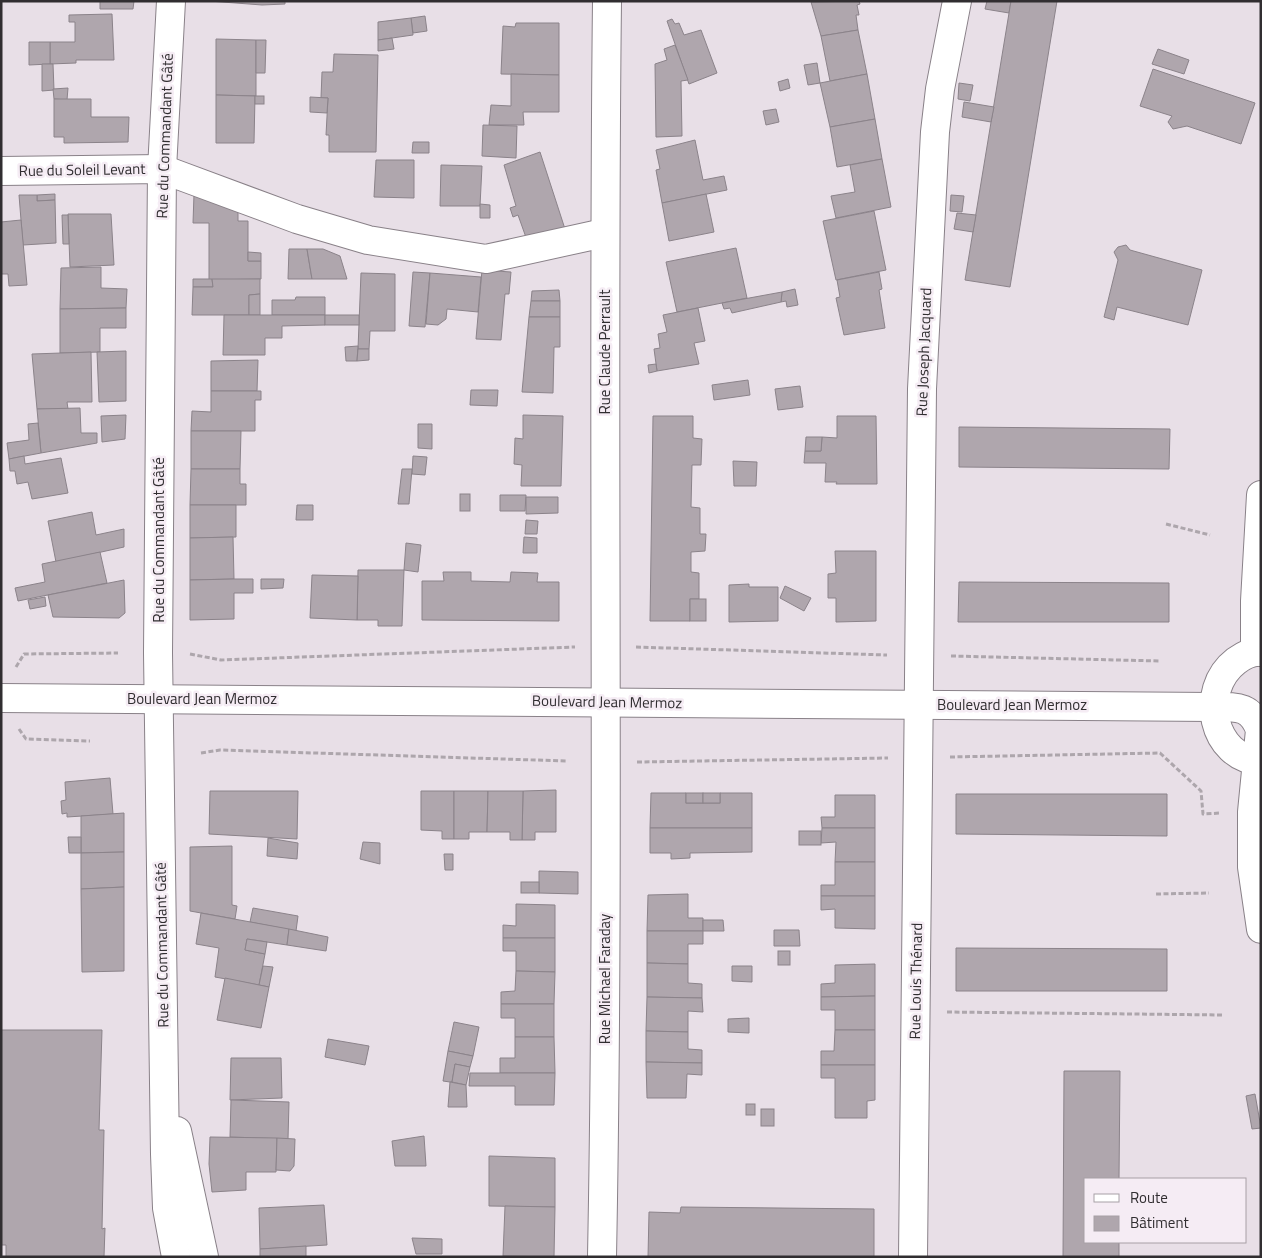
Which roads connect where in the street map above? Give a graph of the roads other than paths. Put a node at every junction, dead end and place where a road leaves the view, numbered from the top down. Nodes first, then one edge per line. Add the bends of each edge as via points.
1 (171, 1) edge
2 (607, 1) edge
3 (957, 1) edge
4 (162, 168) junction
5 (1, 171) edge
6 (604, 233) junction
7 (1261, 495) edge
8 (1258, 652) edge
9 (1, 698) edge
10 (158, 699) junction
11 (606, 702) junction
12 (918, 705) junction
13 (1213, 707) junction
14 (1259, 761) edge
15 (1261, 929) edge
16 (165, 1080) junction
17 (176, 1257) edge
18 (204, 1257) edge
19 (602, 1257) edge
20 (914, 1257) edge

1 - 4 street, Rue du Commandant Gâté
2 - 6 street, Rue Claude Perrault
3 - 12 street, Rue Joseph Jacquard via 935,132 922,389
4 - 5 street, Rue du Soleil Levant
4 - 6 street via 297,219 368,240 486,259
4 - 10 street, Rue du Commandant Gâté
6 - 11 street, Rue Claude Perrault
7 - 8 street via 1255,601
8 - 13 street via 1229,666 1215,692
9 - 10 street, Boulevard Jean Mermoz
10 - 11 street, Boulevard Jean Mermoz
10 - 16 street, Rue du Commandant Gâté
11 - 12 street, Boulevard Jean Mermoz
11 - 19 street, Rue Michael Faraday
12 - 13 street, Boulevard Jean Mermoz
12 - 20 street, Rue Louis Thénard
13 - 14 street via 1216,725 1225,742 1239,754
13 - 14 street, Boulevard Jean Mermoz via 1246,710 1255,717 1260,730
14 - 15 street, Boulevard Jean Mermoz via 1252,812 1252,867
16 - 17 street, Rue du Commandant Gâté via 167,1208
16 - 18 street, Rue du Commandant Gâté

